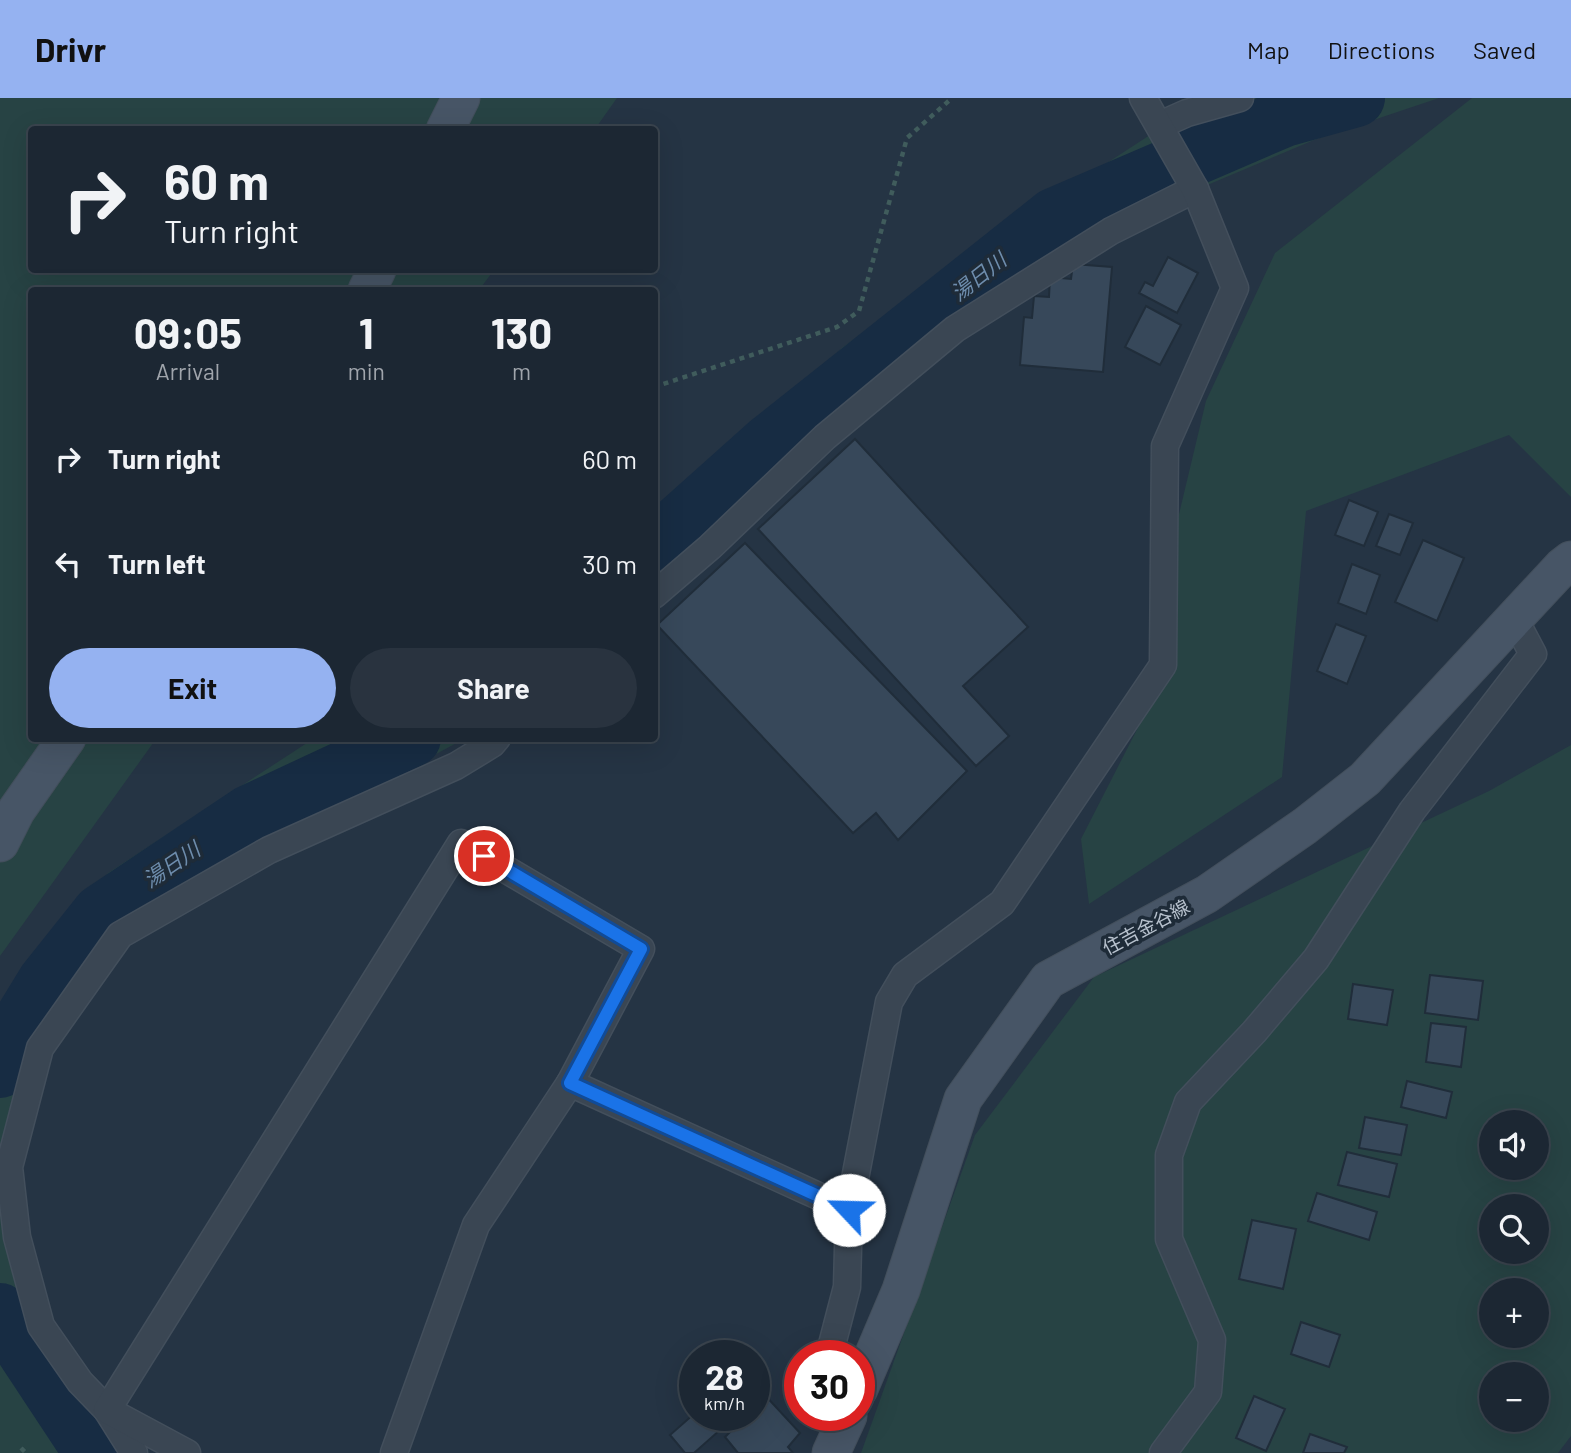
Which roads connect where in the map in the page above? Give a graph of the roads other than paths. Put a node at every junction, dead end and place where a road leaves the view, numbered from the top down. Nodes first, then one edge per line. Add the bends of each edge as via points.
1 (461, 98) edge
2 (1143, 98) edge
3 (1240, 98) edge
4 (447, 126) edge
5 (1162, 128) junction
6 (1195, 189) junction
7 (1571, 560) edge
8 (658, 592) edge
9 (1514, 618) junction
10 (64, 742) edge
11 (494, 742) edge
12 (0, 843) edge
13 (570, 1083) junction
14 (849, 1210) junction
15 (833, 1340) edge
16 (875, 1356) edge
17 (107, 1410) junction
18 (843, 1431) edge
19 (134, 1453) edge
20 (187, 1453) edge
21 (394, 1453) edge
22 (831, 1453) edge
23 (1163, 1453) edge

1 - 4 main road
2 - 5 street
3 - 5 street via 1187,113
5 - 6 street
6 - 8 street via 1111,231 955,329 825,437
6 - 14 street via 1235,288 1165,446 1163,665 1002,903 905,975 894,993
7 - 9 main road, 住吉金谷線
9 - 16 main road, 住吉金谷線 via 1365,779 1305,826 1207,894 1048,980 963,1099
9 - 23 street via 1533,654 1412,811 1316,959 1188,1102 1169,1155 1169,1239 1212,1340 1208,1392
10 - 12 main road via 16,811
11 - 17 street via 456,766 269,850 120,935 40,1048 9,1167 17,1237 41,1326 80,1382
13 - 14 street
13 - 17 street via 641,949 461,843
13 - 21 street via 476,1225
14 - 15 street via 846,1287
17 - 19 street
17 - 20 street
18 - 22 main road, 住吉金谷線

